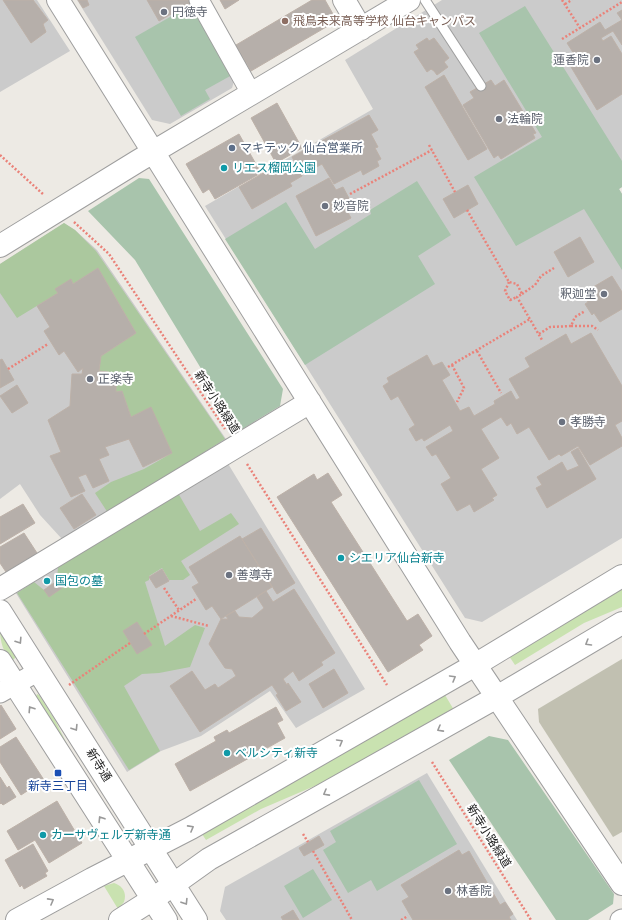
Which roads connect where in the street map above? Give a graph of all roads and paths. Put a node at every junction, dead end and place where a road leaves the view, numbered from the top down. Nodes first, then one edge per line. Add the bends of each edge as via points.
1 (58, 0) edge
2 (199, 0) edge
3 (344, 0) edge
4 (409, 0) edge
5 (425, 0) edge
6 (562, 0) edge
7 (572, 0) edge
8 (622, 2) edge
9 (564, 4) junction
10 (580, 28) junction
11 (361, 29) junction
12 (562, 39) dead end
13 (481, 86) dead end
14 (252, 93) junction
15 (428, 145) dead end
16 (432, 150) junction
17 (153, 152) junction
18 (0, 155) edge
19 (455, 192) dead end
20 (350, 194) dead end
21 (60, 210) junction
22 (467, 210) dead end
23 (0, 246) edge
24 (554, 268) dead end
25 (509, 282) junction
26 (522, 294) junction
27 (516, 297) junction
28 (585, 311) dead end
29 (530, 319) junction
30 (571, 326) junction
31 (598, 330) dead end
32 (539, 334) junction
33 (542, 340) dead end
34 (48, 344) dead end
35 (477, 351) junction
36 (452, 365) junction
37 (448, 367) dead end
38 (8, 369) dead end
39 (501, 393) dead end
40 (310, 402) junction
41 (457, 402) dead end
42 (236, 446) junction
43 (622, 576) edge
44 (164, 588) dead end
45 (0, 589) edge
46 (196, 599) dead end
47 (179, 610) junction
48 (0, 611) edge
49 (171, 616) junction
50 (622, 623) edge
51 (209, 626) dead end
52 (144, 634) dead end
53 (130, 643) dead end
54 (0, 661) edge
55 (475, 665) junction
56 (39, 671) junction
57 (68, 685) dead end
58 (388, 685) dead end
59 (8, 689) edge
60 (497, 697) junction
61 (432, 762) dead end
62 (303, 834) dead end
63 (308, 842) dead end
64 (151, 848) junction
65 (313, 851) dead end
66 (128, 861) junction
67 (174, 884) junction
68 (622, 884) edge
69 (152, 899) junction
70 (408, 916) dead end
71 (17, 920) edge
72 (120, 920) edge
73 (166, 920) edge
74 (196, 920) edge
75 (352, 920) edge
76 (401, 920) edge
77 (531, 920) edge

1 - 17 street
2 - 14 street
3 - 11 street
4 - 11 street
5 - 13 lane
6 - 9 path
7 - 9 path
8 - 10 path
9 - 10 path
10 - 12 path
11 - 14 street
14 - 17 street
15 - 16 path
16 - 19 path
16 - 20 path
17 - 21 street
17 - 40 street
18 - 21 path, 新寺小路緑道
21 - 23 street
21 - 42 path, 新寺小路緑道 via 109,254
22 - 25 path
24 - 26 path
25 - 26 path via 517,284
25 - 27 path via 505,291 510,300
26 - 27 path
27 - 29 path
28 - 30 path via 575,317
29 - 32 path
29 - 35 path
30 - 31 path via 592,326
30 - 32 path via 550,327
32 - 33 path
34 - 38 path
35 - 36 path
35 - 39 path
36 - 37 path
36 - 41 path via 464,388
40 - 42 street
40 - 55 street
42 - 45 street
42 - 58 path, 新寺小路緑道
43 - 55 street
44 - 47 path
46 - 47 path
47 - 49 path
48 -> 56 street, 新寺通
49 - 51 path
49 - 52 path
50 -> 60 street
53 - 57 path
54 - 59 street
55 - 60 street
64 -> 55 street via 191,828
56 - 59 street
56 -> 64 street, 新寺通
66 -> 59 street
60 -> 67 street via 209,859
60 - 68 street
61 - 77 path, 新寺小路緑道
62 - 63 path
64 - 66 street
64 - 67 street, 新寺通
65 - 75 path
66 - 69 street
71 -> 66 street
67 - 69 street
67 -> 74 street, 新寺通
69 - 72 street
69 - 73 street
70 - 76 path

